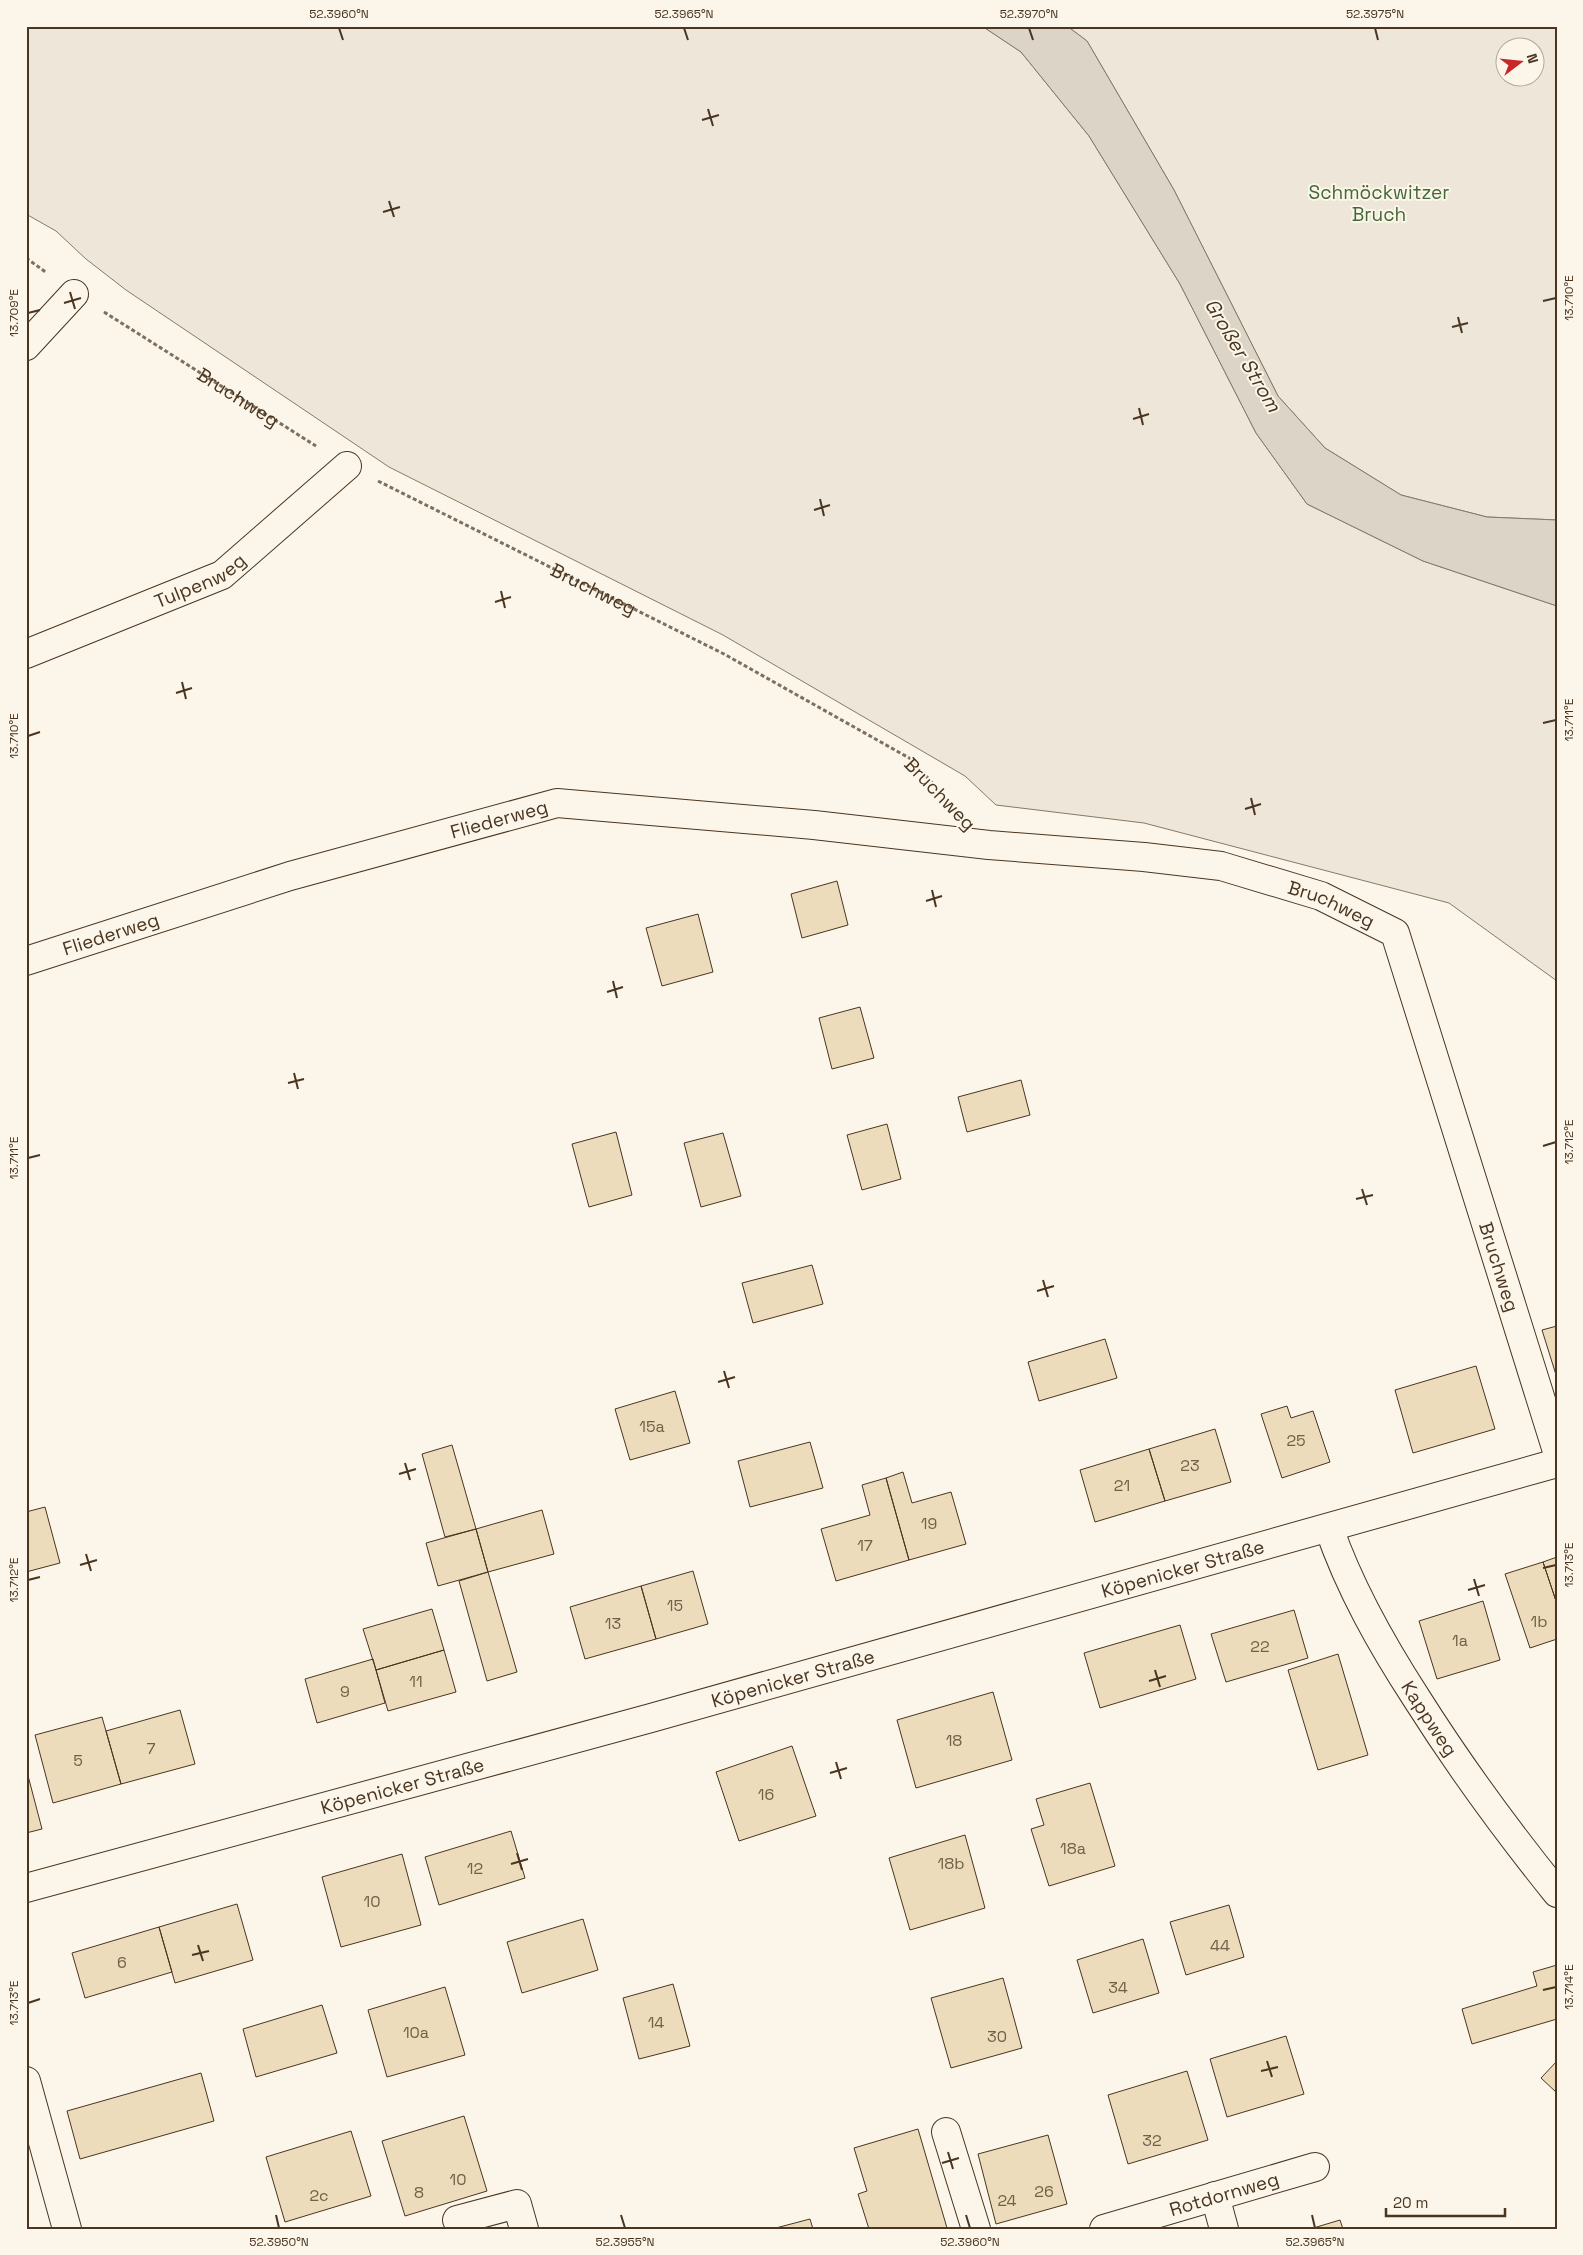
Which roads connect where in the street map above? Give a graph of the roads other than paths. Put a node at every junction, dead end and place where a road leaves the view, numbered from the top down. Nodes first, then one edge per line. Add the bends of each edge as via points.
1 (74, 294) road end
2 (26, 346) edge
3 (347, 466) road end
4 (26, 654) edge
5 (989, 845) joint
6 (26, 961) edge
7 (1557, 1451) edge
8 (1557, 1463) edge
9 (1328, 1528) junction
10 (26, 1888) edge
11 (1557, 1893) edge
12 (26, 2081) edge
13 (946, 2132) dead end
14 (1315, 2167) dead end
15 (1215, 2196) junction
16 (457, 2220) dead end
17 (67, 2229) edge
18 (524, 2229) edge
19 (976, 2229) edge
20 (1104, 2229) edge
21 (1224, 2229) edge

1 - 2 street
3 - 4 street, Tulpenweg via 222,575
5 - 6 street, Fliederweg via 814,825 557,803 290,876
5 - 7 street, Bruchweg via 1222,866 1321,896 1395,933
8 - 9 street, Köpenicker Straße
9 - 10 street, Köpenicker Straße
9 - 11 street, Kappweg via 1344,1570 1383,1645 1448,1748
12 - 17 street
13 - 19 street
14 - 15 street, Rotdornweg
15 - 20 street, Rotdornweg
15 - 21 street
16 - 18 street via 516,2204

